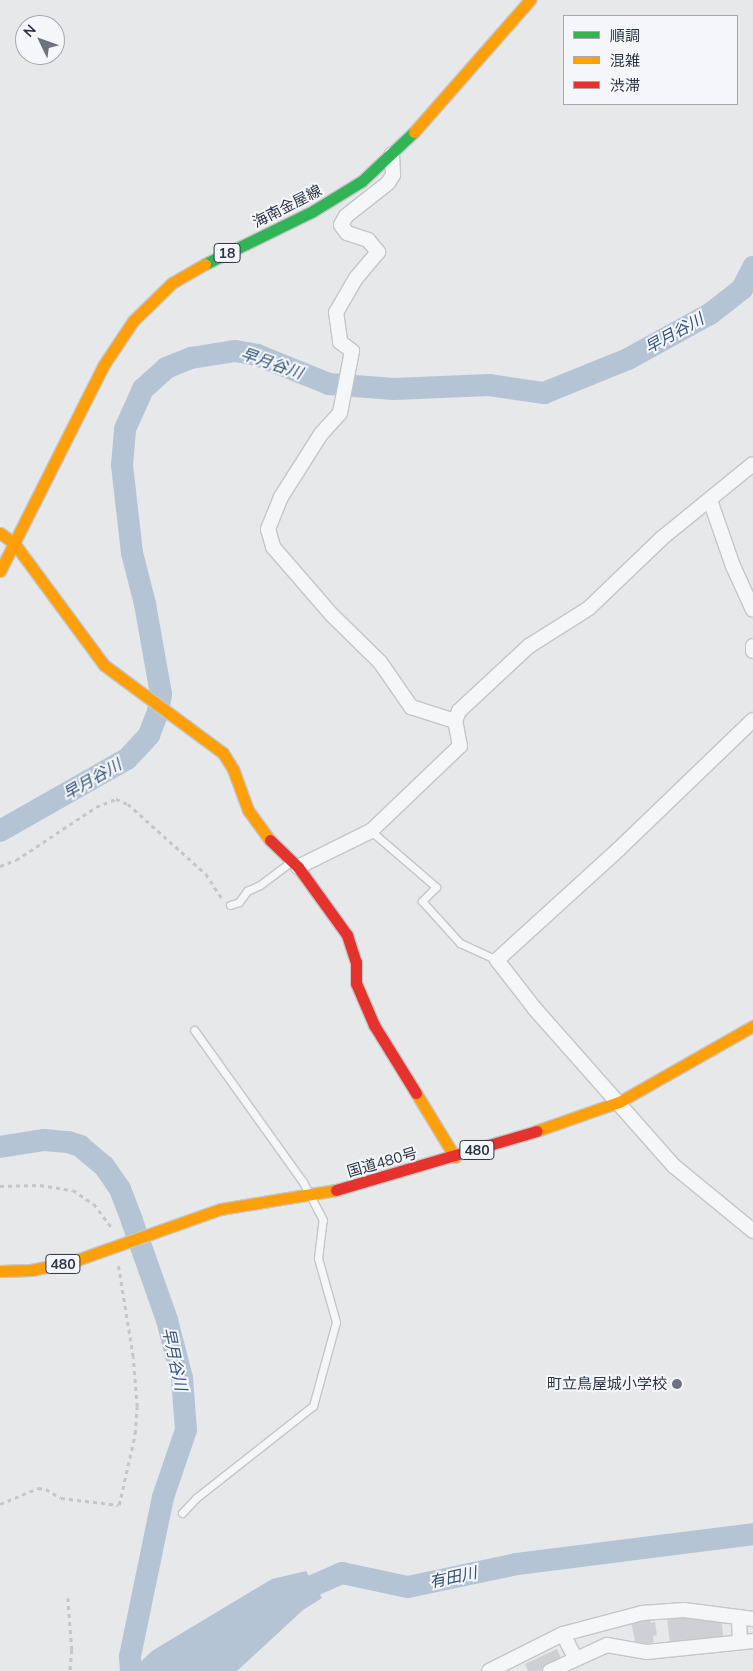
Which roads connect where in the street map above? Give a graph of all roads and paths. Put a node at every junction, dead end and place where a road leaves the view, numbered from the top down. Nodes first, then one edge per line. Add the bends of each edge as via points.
1 (530, 0) edge
2 (392, 154) junction
3 (753, 464) edge
4 (710, 500) junction
5 (0, 533) edge
6 (14, 544) junction
7 (0, 571) edge
8 (753, 610) edge
9 (753, 646) edge
10 (753, 650) edge
11 (753, 720) edge
12 (455, 721) junction
13 (371, 830) junction
14 (295, 864) junction
15 (0, 866) edge
16 (230, 905) joint
17 (497, 960) junction
18 (753, 1026) edge
19 (194, 1030) dead end
20 (619, 1102) junction
21 (455, 1157) junction
22 (0, 1186) edge
23 (310, 1194) junction
24 (751, 1227) edge
25 (119, 1244) junction
26 (0, 1271) edge
27 (0, 1504) edge
28 (182, 1513) dead end
29 (68, 1598) dead end
30 (746, 1618) edge
31 (563, 1634) junction
32 (746, 1642) edge
33 (575, 1658) junction
34 (70, 1671) edge
35 (489, 1671) edge
36 (550, 1671) edge

1 - 2 main road, 海南金屋線 / 18
2 - 6 main road, 海南金屋線 / 18 via 338,197 195,270 151,302 122,334 103,366
2 - 12 street via 393,175 388,183 346,216 341,225 347,233 368,240 378,252 356,278 336,312 340,342 352,351 340,413 322,434 281,497 268,529 273,547 332,615 380,662 411,707
3 - 4 street
4 - 8 street via 733,566
4 - 12 street via 662,538 589,608 529,646 459,711
5 - 6 main road
6 - 7 main road, 海南金屋線 / 18
6 - 14 main road via 104,665 223,753 233,769 248,810 267,837
9 - 10 street
11 - 17 street
12 - 13 street via 460,746
13 - 14 street
13 - 17 lane via 436,887 422,901 460,943
14 - 16 lane via 247,891 239,902
14 - 21 main road via 347,935 356,962 356,983 374,1026
15 - 16 path via 16,860 96,807 116,800 128,804 206,874 217,896
17 - 20 street via 535,1009
18 - 20 main road, 国道480号 / 480
19 - 23 lane
20 - 21 main road, 国道480号 / 480 via 578,1119
20 - 24 street via 674,1166
21 - 23 main road, 国道480号 / 480 via 336,1190
22 - 25 path via 40,1185 79,1192 110,1222
23 - 25 main road, 国道480号 / 480 via 221,1209
23 - 28 lane via 323,1220 318,1258 336,1322 314,1406 202,1493
25 - 26 main road, 国道480号 / 480 via 71,1262 31,1270
25 - 27 path via 137,1407 135,1434 119,1505 61,1498 42,1488
29 - 34 path via 72,1650
30 - 31 street via 663,1610 621,1617
30 - 32 street
31 - 33 street
31 - 35 street
32 - 33 street via 647,1652 607,1645
33 - 36 street

